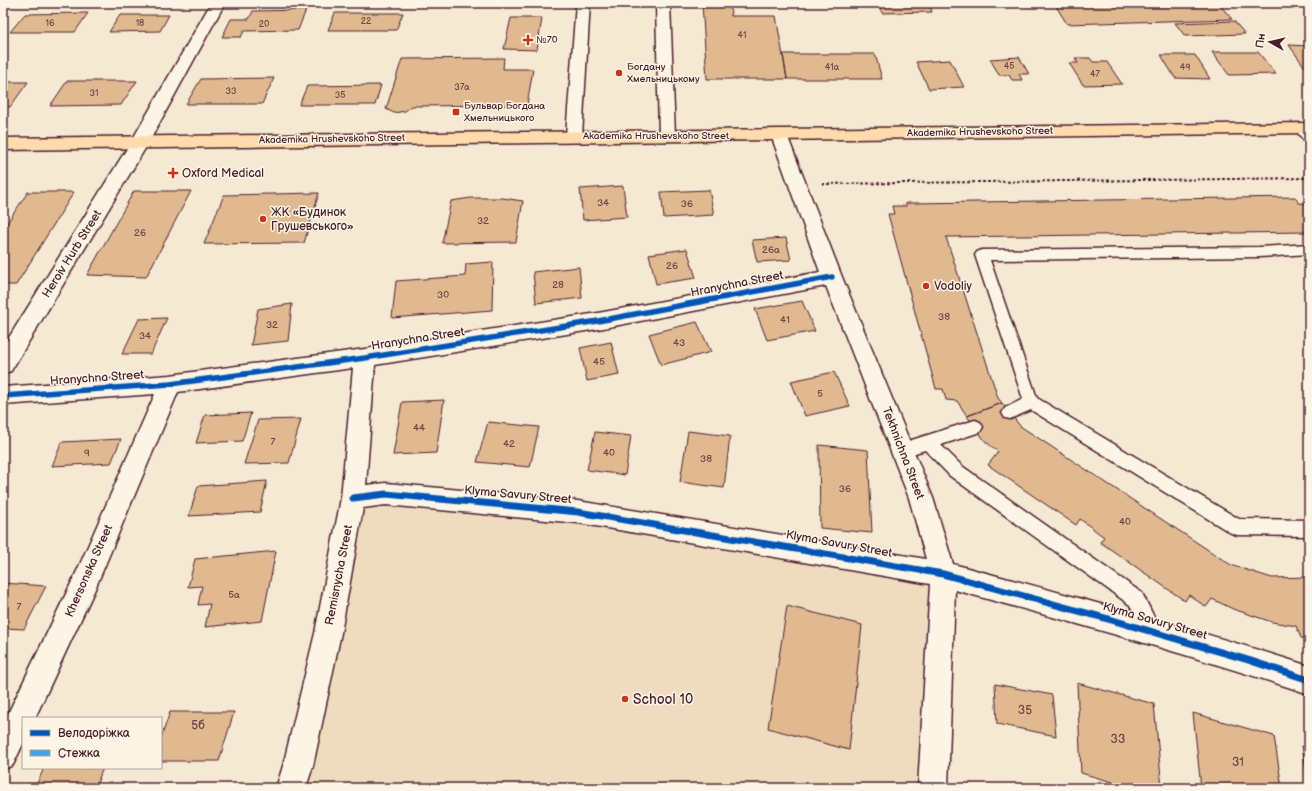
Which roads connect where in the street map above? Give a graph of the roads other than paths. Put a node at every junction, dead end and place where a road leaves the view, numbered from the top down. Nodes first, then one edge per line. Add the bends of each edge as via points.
1 (218, 3) edge
2 (583, 3) edge
3 (663, 3) edge
4 (1306, 132) edge
5 (779, 135) junction
6 (574, 136) junction
7 (667, 136) junction
8 (140, 142) junction
9 (3, 144) edge
10 (1309, 249) edge
11 (832, 277) junction
12 (365, 358) junction
13 (3, 365) edge
14 (170, 384) junction
15 (3, 396) edge
16 (1031, 402) junction
17 (1010, 413) dead end
18 (975, 427) dead end
19 (928, 442) junction
20 (902, 450) junction
21 (353, 498) junction
22 (1309, 528) edge
23 (943, 574) junction
24 (1152, 632) junction
25 (1309, 680) edge
26 (3, 755) edge
27 (291, 788) edge
28 (933, 788) edge

1 - 8 street, Heroiv Hurb Street
2 - 6 street
3 - 7 street
4 - 5 main road, Akademika Hrushevskoho Street
5 - 7 main road, Akademika Hrushevskoho Street
5 - 11 street, Tekhnichna Street
6 - 7 main road, Akademika Hrushevskoho Street
6 - 8 main road, Akademika Hrushevskoho Street
8 - 9 main road, Akademika Hrushevskoho Street
8 - 13 street, Heroiv Hurb Street
10 - 16 lane via 1259,252 982,255
11 - 12 street, Hranychna Street via 598,321
11 - 20 street, Tekhnichna Street
12 - 14 street, Hranychna Street
12 - 21 street, Remisnycha Street
14 - 15 street, Hranychna Street
14 - 26 street, Khersonska Street via 86,580
16 - 17 lane
16 - 22 lane via 1237,527
18 - 19 lane
19 - 20 lane
19 - 24 lane via 956,471 1136,600
20 - 23 street, Tekhnichna Street via 921,498
21 - 23 street, Klyma Savury Street via 386,494 578,512
21 - 27 street, Remisnycha Street via 328,633
23 - 24 street, Klyma Savury Street
23 - 28 street, Tekhnichna Street
24 - 25 street, Klyma Savury Street

